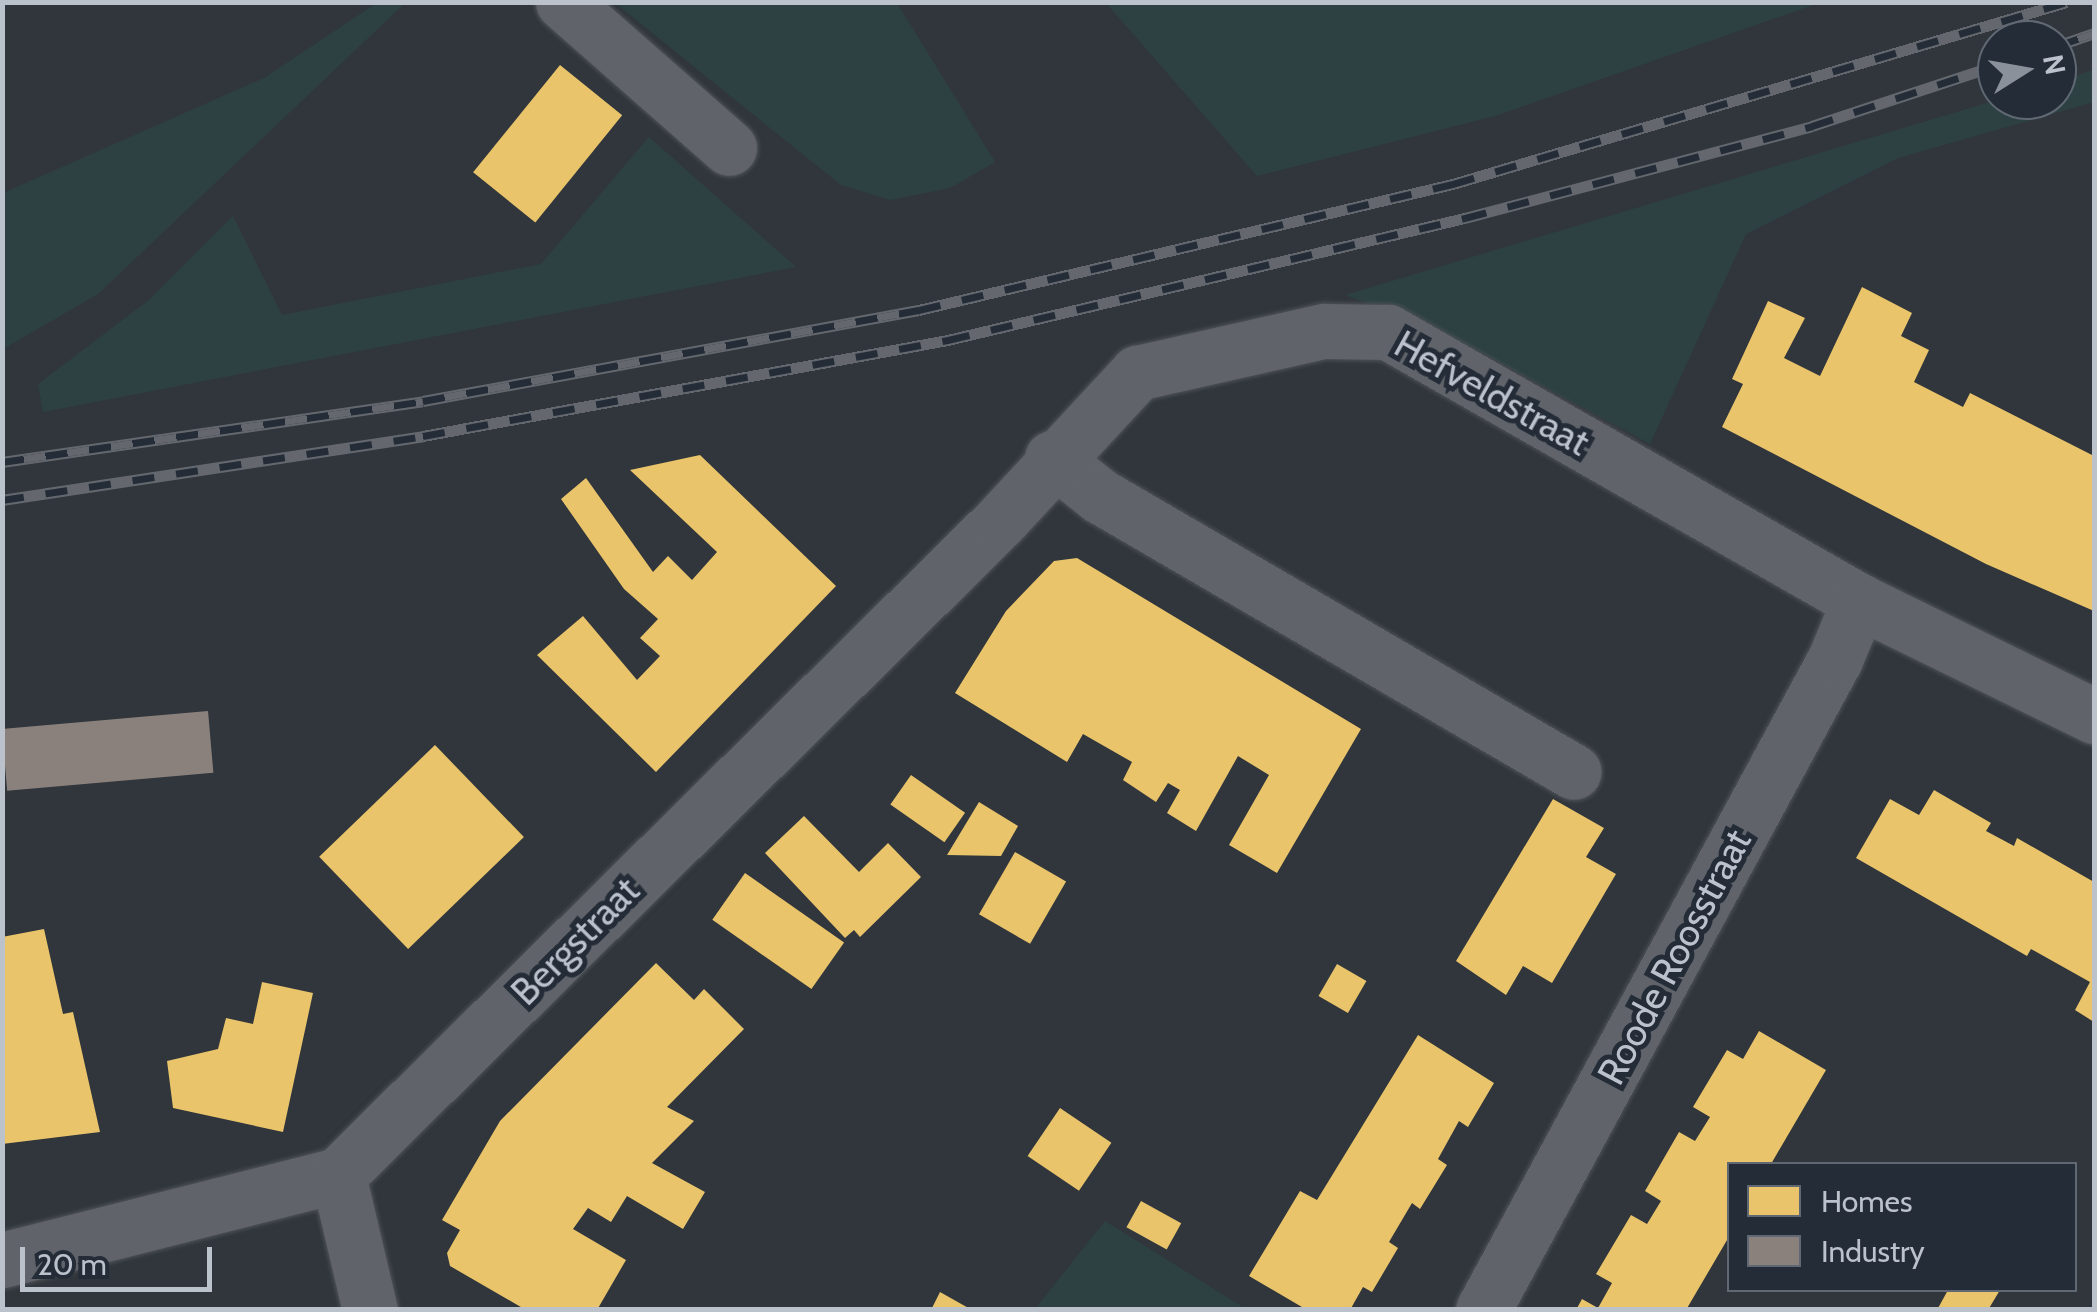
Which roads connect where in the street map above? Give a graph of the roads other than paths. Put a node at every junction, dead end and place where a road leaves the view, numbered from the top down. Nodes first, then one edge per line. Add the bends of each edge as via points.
1 (563, 2) edge
2 (729, 148) dead end
3 (1052, 458) junction
4 (1858, 601) junction
5 (2094, 716) edge
6 (1574, 772) dead end
7 (338, 1174) junction
8 (2, 1260) edge
9 (370, 1310) edge
10 (1483, 1310) edge

1 - 2 street
3 - 4 street, Hefveldstraat via 1138,373 1324,331 1388,332
3 - 6 street via 1100,496
3 - 7 street, Bergstraat via 1000,521
4 - 5 street, Hefveldstraat
4 - 10 street, Roode Roosstraat via 1835,660
7 - 8 street
7 - 9 street

